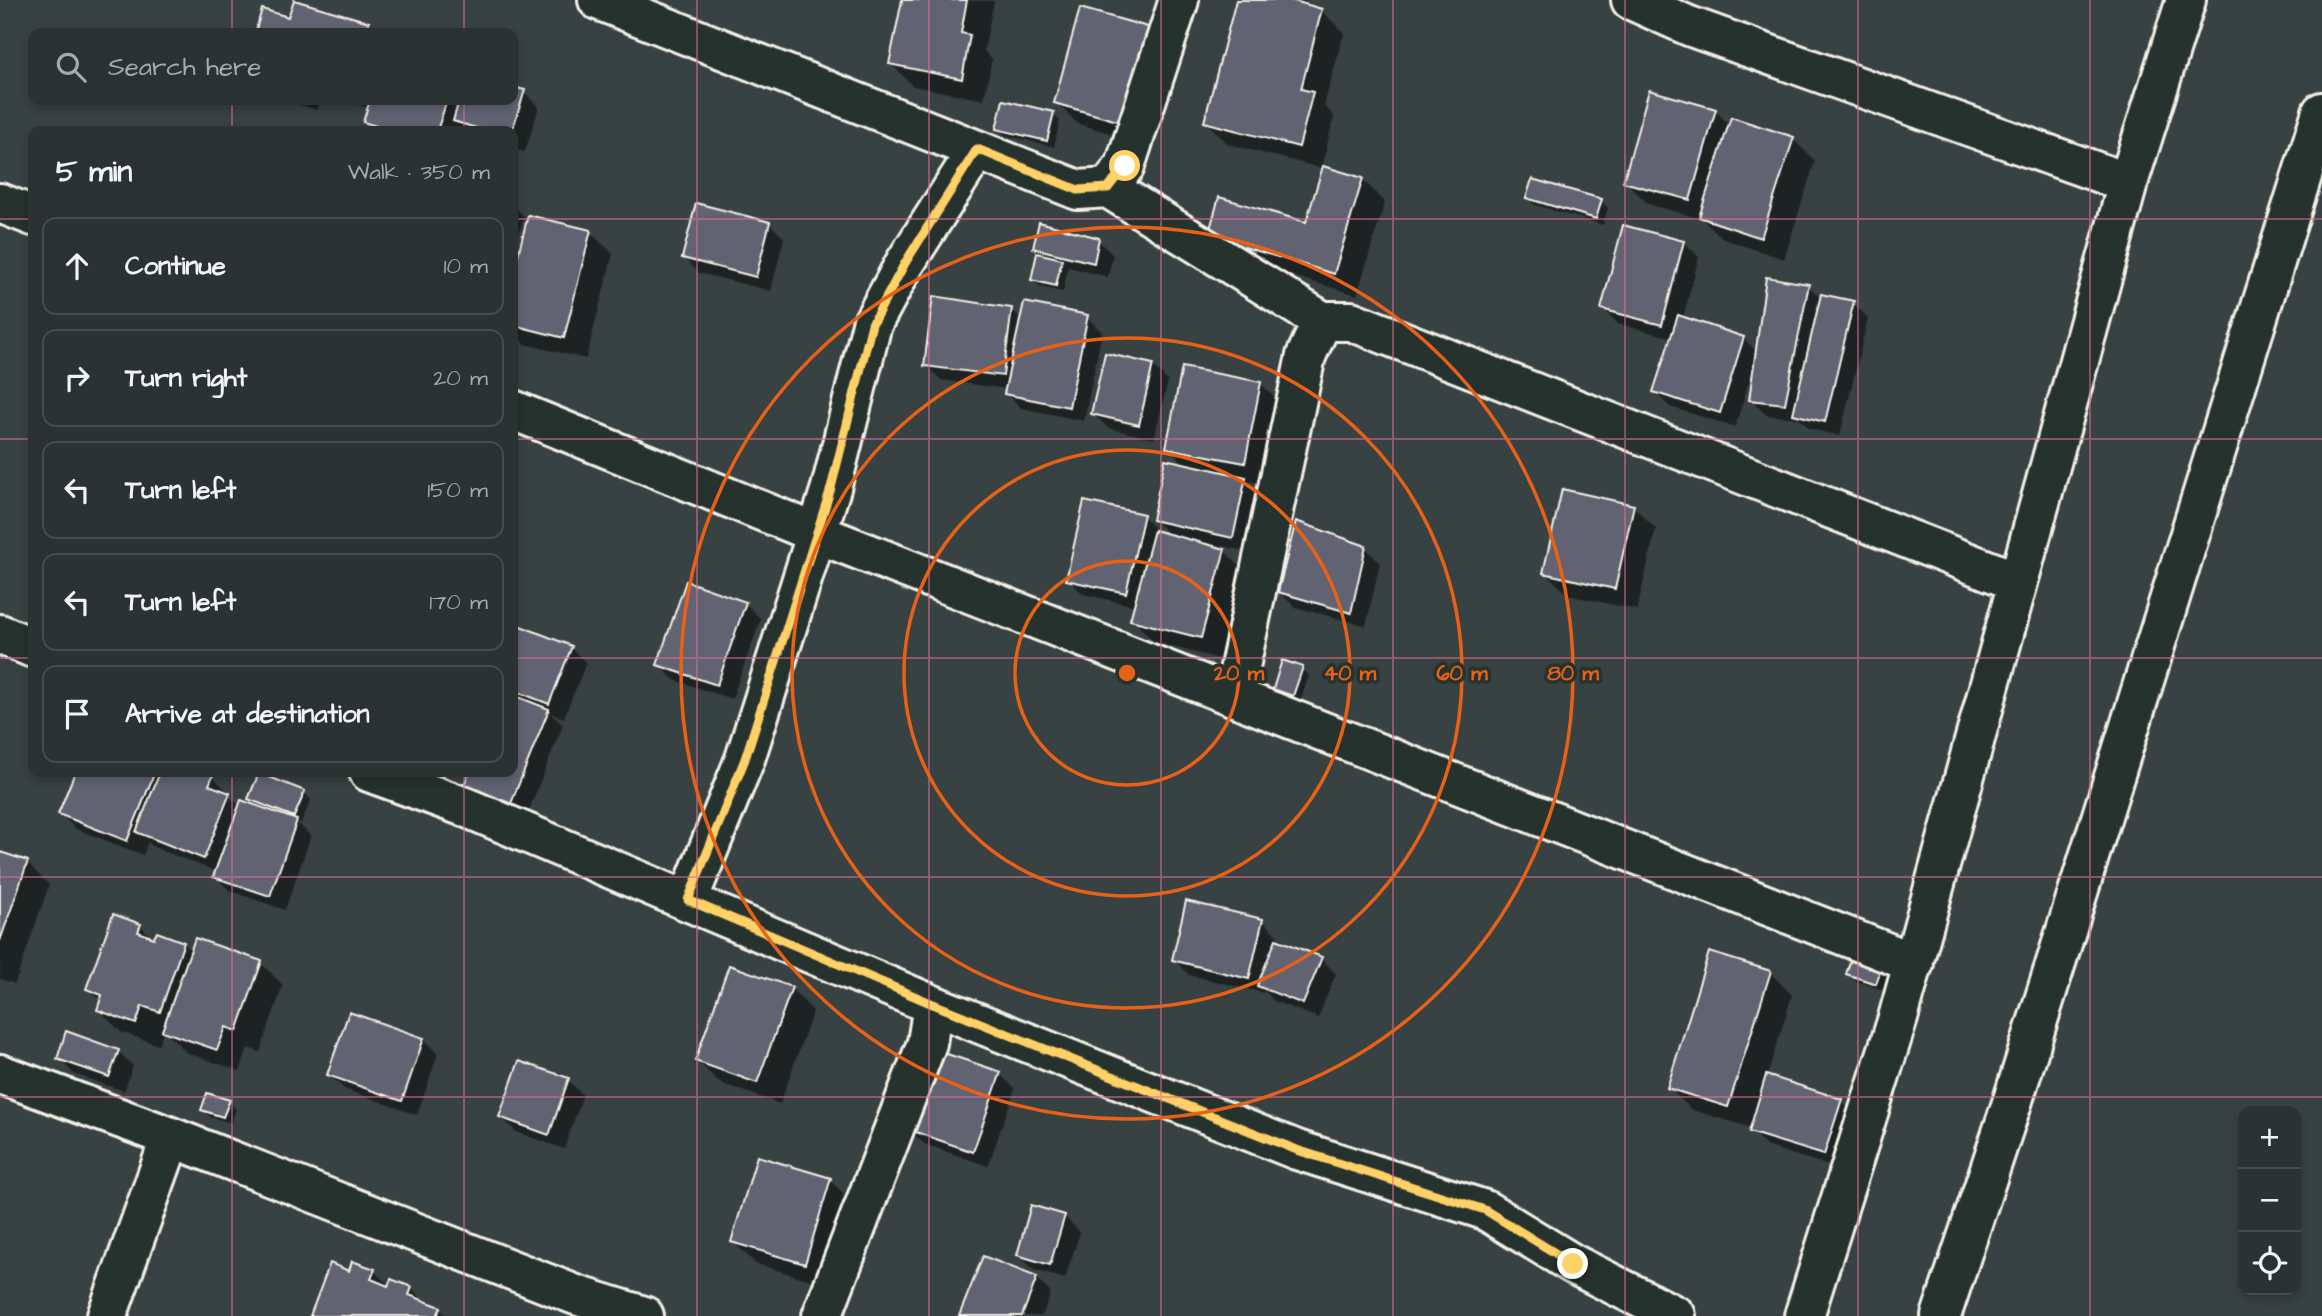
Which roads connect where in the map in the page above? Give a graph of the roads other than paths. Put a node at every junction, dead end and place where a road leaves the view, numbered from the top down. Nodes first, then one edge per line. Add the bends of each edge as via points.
1 (598, 0) edge
2 (1179, 0) edge
3 (1631, 0) edge
4 (2186, 0) edge
5 (2322, 113) edge
6 (977, 149) junction
7 (2128, 183) junction
8 (1108, 188) junction
9 (0, 203) edge
10 (28, 214) edge
11 (1322, 320) junction
12 (518, 412) edge
13 (816, 533) junction
14 (2018, 582) junction
15 (0, 634) edge
16 (28, 646) edge
17 (1234, 695) junction
18 (383, 777) edge
19 (688, 900) junction
20 (1914, 963) junction
21 (933, 1004) junction
22 (0, 1074) edge
23 (171, 1137) junction
24 (563, 1305) edge
25 (107, 1316) edge
26 (644, 1316) edge
27 (822, 1316) edge
28 (1676, 1316) edge
29 (1804, 1316) edge
30 (1941, 1316) edge

1 - 6 street
2 - 8 street via 1125,166
3 - 7 street via 1689,26
4 - 7 street
5 - 30 street
6 - 8 street via 1078,190
6 - 13 street via 872,324
7 - 14 street
8 - 11 street
9 - 10 street
11 - 14 street via 1352,320
11 - 17 street via 1306,356
12 - 13 street
13 - 17 street
13 - 19 street via 745,759
14 - 20 street
15 - 16 street
17 - 20 street
18 - 19 street
19 - 21 street
20 - 29 street
21 - 27 street via 927,1043
21 - 28 street via 1297,1150 1485,1210 1573,1264
22 - 23 street
23 - 24 street
23 - 25 street
24 - 26 street

